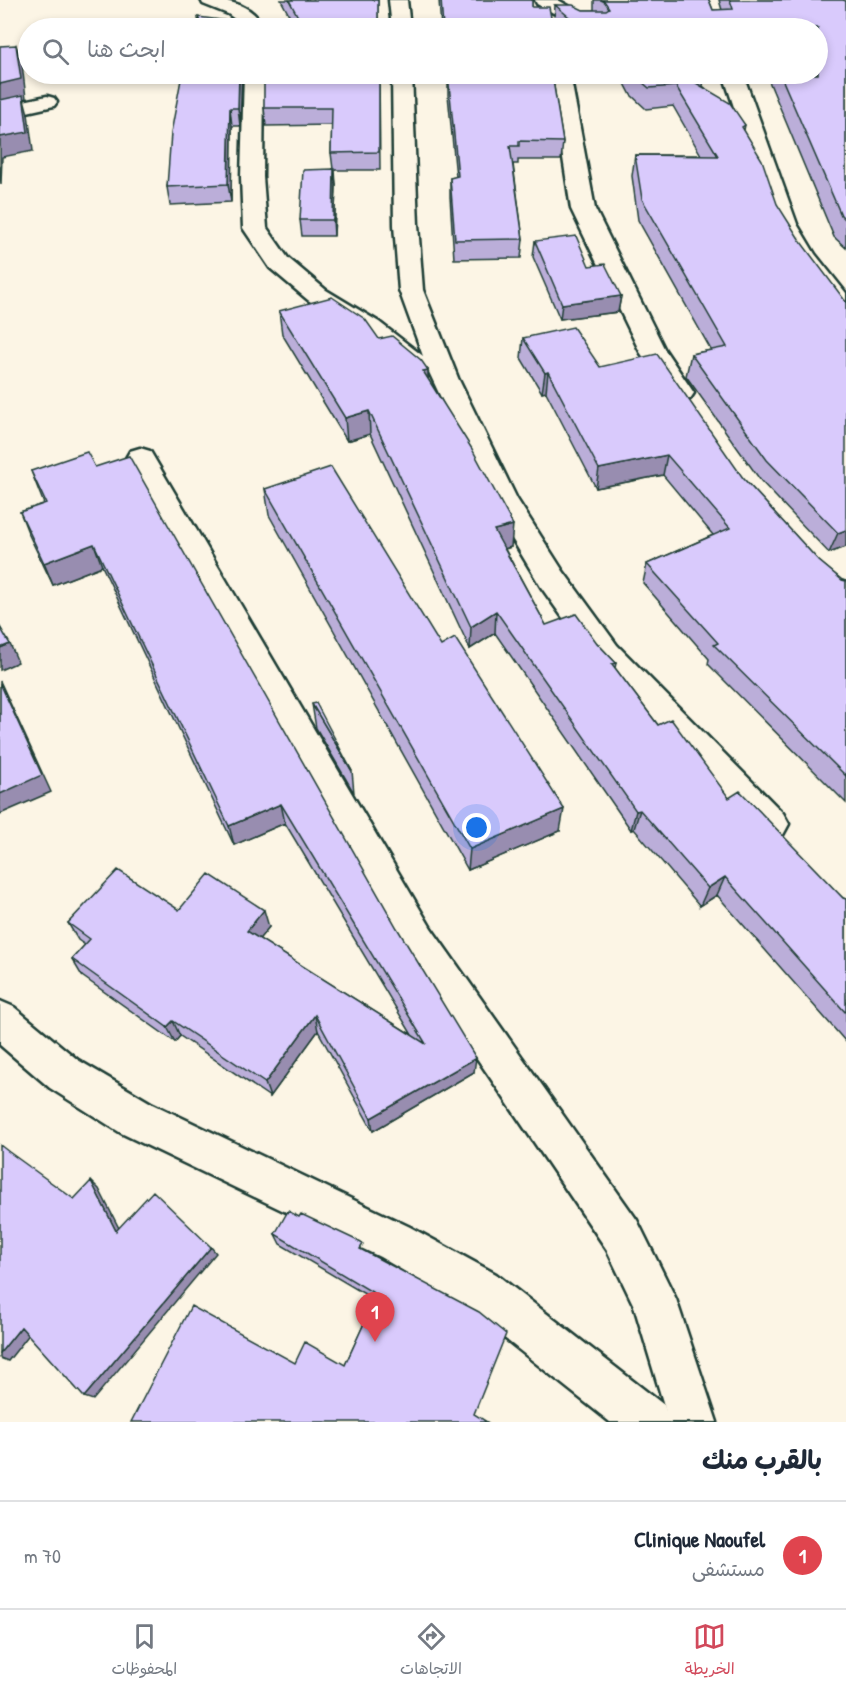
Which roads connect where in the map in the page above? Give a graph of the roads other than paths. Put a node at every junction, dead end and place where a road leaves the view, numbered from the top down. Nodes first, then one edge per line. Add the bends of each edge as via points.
1 (210, 0) edge
2 (245, 0) edge
3 (398, 0) edge
4 (546, 0) edge
5 (244, 18) edge
6 (249, 18) edge
7 (400, 18) edge
8 (550, 18) edge
9 (577, 18) edge
10 (254, 84) edge
11 (402, 84) edge
12 (562, 84) edge
13 (737, 84) edge
14 (47, 102) dead end
15 (722, 111) edge
16 (0, 112) edge
17 (752, 128) junction
18 (846, 310) edge
19 (454, 398) junction
20 (694, 410) edge
21 (140, 458) dead end
22 (788, 842) edge
23 (0, 1020) edge
24 (647, 1422) edge
25 (693, 1422) edge

1 - 5 street via 235,10
2 - 6 street
3 - 7 street
4 - 8 street
4 - 9 street
10 - 19 street via 255,228 279,263 317,295 405,352
11 - 19 street via 411,290
12 - 20 street via 583,209 653,352
13 - 17 street
14 - 16 street
15 - 17 street
17 - 18 street via 785,224
19 - 22 street via 504,502 552,579 606,654
21 - 25 street via 418,940 622,1235 654,1299
23 - 24 street via 64,1074 136,1118 395,1242 480,1290

